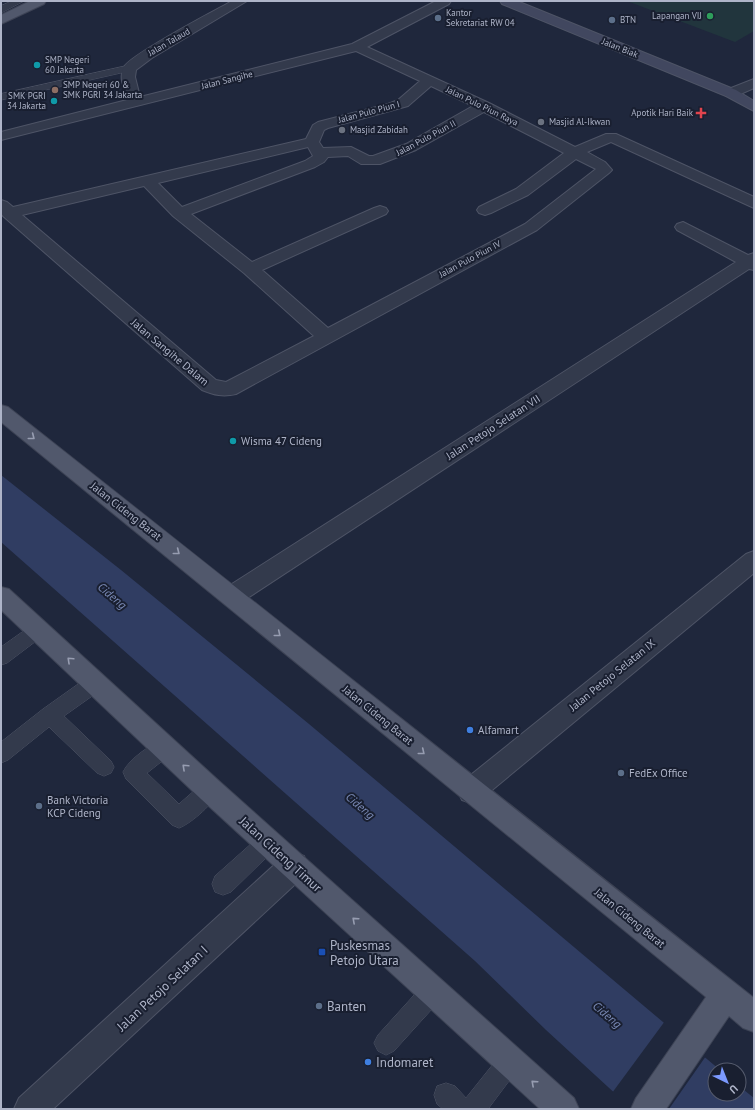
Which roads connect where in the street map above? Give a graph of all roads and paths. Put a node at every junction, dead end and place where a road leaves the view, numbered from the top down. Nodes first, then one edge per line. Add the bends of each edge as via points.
1 (20, 1) edge
2 (40, 1) edge
3 (242, 1) edge
4 (445, 1) edge
5 (506, 1) edge
6 (1, 10) edge
7 (1, 20) edge
8 (357, 48) junction
9 (130, 68) junction
10 (429, 82) junction
11 (754, 83) edge
12 (733, 94) junction
13 (1, 97) edge
14 (754, 98) edge
15 (135, 103) junction
16 (484, 106) junction
17 (754, 107) edge
18 (1, 136) edge
19 (315, 147) junction
20 (575, 152) junction
21 (604, 170) joint
22 (149, 182) junction
23 (540, 199) junction
24 (754, 203) edge
25 (5, 209) edge
26 (486, 210) dead end
27 (380, 212) dead end
28 (179, 213) junction
29 (683, 227) dead end
30 (752, 261) edge
31 (250, 269) junction
32 (326, 336) junction
33 (1, 412) edge
34 (754, 560) edge
35 (1, 596) edge
36 (232, 596) junction
37 (38, 630) junction
38 (4, 652) edge
39 (95, 683) junction
40 (50, 715) junction
41 (164, 748) junction
42 (1, 754) edge
43 (104, 767) dead end
44 (210, 790) junction
45 (471, 791) junction
46 (268, 842) junction
47 (294, 866) junction
48 (223, 884) dead end
49 (433, 991) junction
50 (718, 1004) junction
51 (754, 1018) edge
52 (386, 1043) dead end
53 (510, 1061) junction
54 (30, 1109) edge
55 (473, 1109) edge
56 (563, 1109) edge
57 (647, 1109) edge

1 - 6 lane
2 - 7 main road
3 - 9 street, Jalan Talaud via 147,55
4 - 8 street, Jalan Sangihe
5 - 12 main road, Jalan Biak
8 - 10 street, Jalan Pulo Piun Raya
8 - 15 street, Jalan Sangihe
9 - 13 lane
9 - 15 street via 128,77
10 - 16 street, Jalan Pulo Piun Raya
10 - 19 street, Jalan Pulo Piun I via 403,103 322,125 318,128
11 - 12 street
12 - 14 main road, Jalan Biak
12 - 17 main road, Jalan Biak
15 - 18 street, Jalan Sangihe
16 - 19 street, Jalan Pulo Piun II via 411,147 375,160 366,161 351,151
16 - 20 street, Jalan Pulo Piun Raya
19 - 22 street, Jalan Sangihe Dalam
19 - 28 street via 321,156 310,164
20 - 21 street, Jalan Pulo Piun Raya via 600,165
20 - 23 street
20 - 24 street via 611,137
21 - 23 street, Jalan Pulo Piun IV via 588,184
22 - 25 street, Jalan Sangihe Dalam
22 - 28 street
23 - 26 street
23 - 32 street, Jalan Pulo Piun IV via 531,227
25 - 32 street, Jalan Sangihe Dalam via 209,385 218,389 229,389 240,384
27 - 31 street
28 - 31 street
29 - 30 street
30 - 36 street, Jalan Petojo Selatan VII
31 - 32 street
33 -> 36 main road, Jalan Cideng Barat
34 - 45 street, Jalan Petojo Selatan IX
35 - 37 main road, Jalan Cideng Timur
36 -> 45 main road, Jalan Cideng Barat
37 - 38 lane
39 -> 37 main road, Jalan Cideng Timur
39 - 40 lane
39 - 41 main road, Jalan Cideng Timur
40 - 42 lane
40 - 43 lane
44 -> 41 main road, Jalan Cideng Timur
41 - 44 lane via 133,772 179,818
44 - 46 main road, Jalan Cideng Timur
45 - 50 main road, Jalan Cideng Barat
46 - 47 main road, Jalan Cideng Timur
46 - 48 lane
49 -> 47 main road, Jalan Cideng Timur
47 - 54 street, Jalan Petojo Selatan I
49 - 52 lane
49 - 53 main road, Jalan Cideng Timur
50 - 51 main road, Jalan Cideng Barat
50 - 57 main road
53 - 55 lane
56 -> 53 main road, Jalan Cideng Timur

